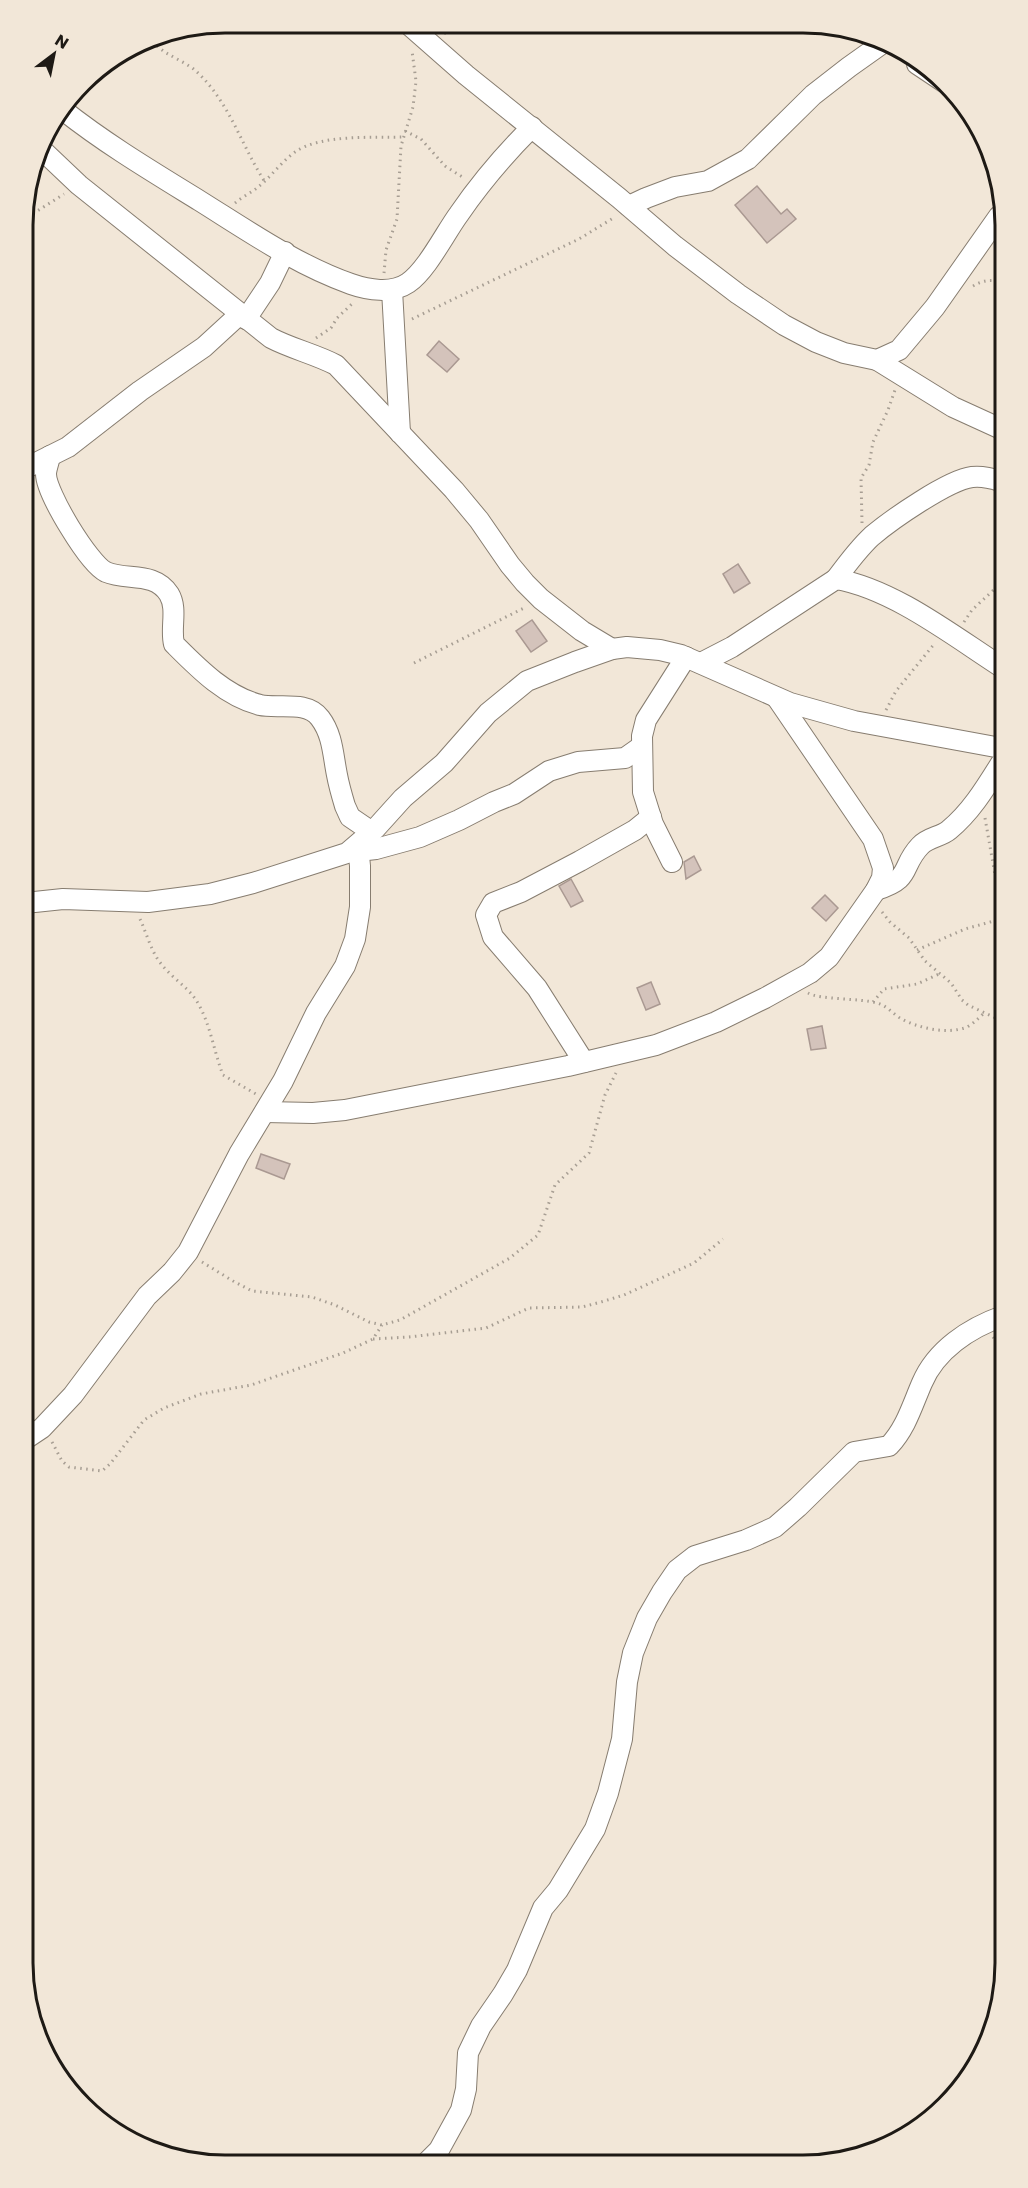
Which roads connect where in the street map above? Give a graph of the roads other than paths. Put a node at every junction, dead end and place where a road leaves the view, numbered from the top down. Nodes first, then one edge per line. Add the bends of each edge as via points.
1 (418, 33) edge
2 (876, 48) edge
3 (69, 114) edge
4 (532, 127) junction
5 (47, 155) edge
6 (630, 206) junction
7 (995, 222) edge
8 (285, 252) junction
9 (389, 290) junction
10 (243, 316) junction
11 (877, 360) junction
12 (995, 426) edge
13 (400, 433) junction
14 (50, 456) junction
15 (33, 464) edge
16 (995, 480) edge
17 (837, 579) junction
18 (612, 650) junction
19 (693, 660) junction
20 (995, 663) edge
21 (777, 698) junction
22 (642, 746) junction
23 (995, 747) edge
24 (995, 773) edge
25 (651, 817) junction
26 (372, 832) junction
27 (358, 848) junction
28 (672, 862) dead end
29 (878, 890) junction
30 (33, 902) edge
31 (584, 1062) junction
32 (267, 1108) junction
33 (995, 1320) edge
34 (35, 1433) edge
35 (434, 2155) edge

1 - 4 street
2 - 6 street via 813,95 748,159 708,181 675,187
3 - 8 street via 119,150
4 - 6 street
4 - 9 street via 478,187 419,274 407,284
5 - 10 street via 79,185
6 - 11 street via 675,246 784,325 844,353
7 - 11 street via 912,336 899,350
8 - 9 street via 358,286
8 - 10 street via 274,276
9 - 13 street
10 - 13 street via 271,338 336,365
10 - 14 street via 68,447
11 - 12 street via 953,407
13 - 18 street via 466,505 510,565 541,599
14 - 15 street
14 - 26 street via 46,475 53,496 95,564 115,575 141,577 159,584 169,594 172,605 174,644 210,678 261,705 290,706 320,717 328,731 345,806 350,817
16 - 17 street via 972,477 958,481 912,508 866,543
17 - 19 street via 732,646
17 - 20 street via 882,593
18 - 19 street via 644,647
18 - 26 street via 527,681 488,713
19 - 21 street
19 - 22 street via 646,720
21 - 23 street via 854,722
21 - 29 street via 873,839 884,868
22 - 25 street via 643,792
22 - 27 street via 625,758 578,762 549,771 514,794 420,837 388,846
24 - 29 street via 981,796 951,828 921,845 896,883
25 - 28 street
25 - 31 street via 580,861 493,903 486,915 493,938 537,988
26 - 27 street
27 - 30 street via 210,894 148,902 63,899
27 - 32 street via 360,907 355,939 345,966
29 - 31 street via 829,957 810,973 716,1022 656,1045
31 - 32 street via 345,1110 313,1113
32 - 34 street via 188,1252 147,1296 86,1378
33 - 35 street via 968,1332 930,1366 904,1427 889,1446 854,1452 775,1527 695,1556 677,1570 665,1587 633,1653 622,1739 595,1829 543,1908 517,1970 481,2026 468,2053 461,2110

